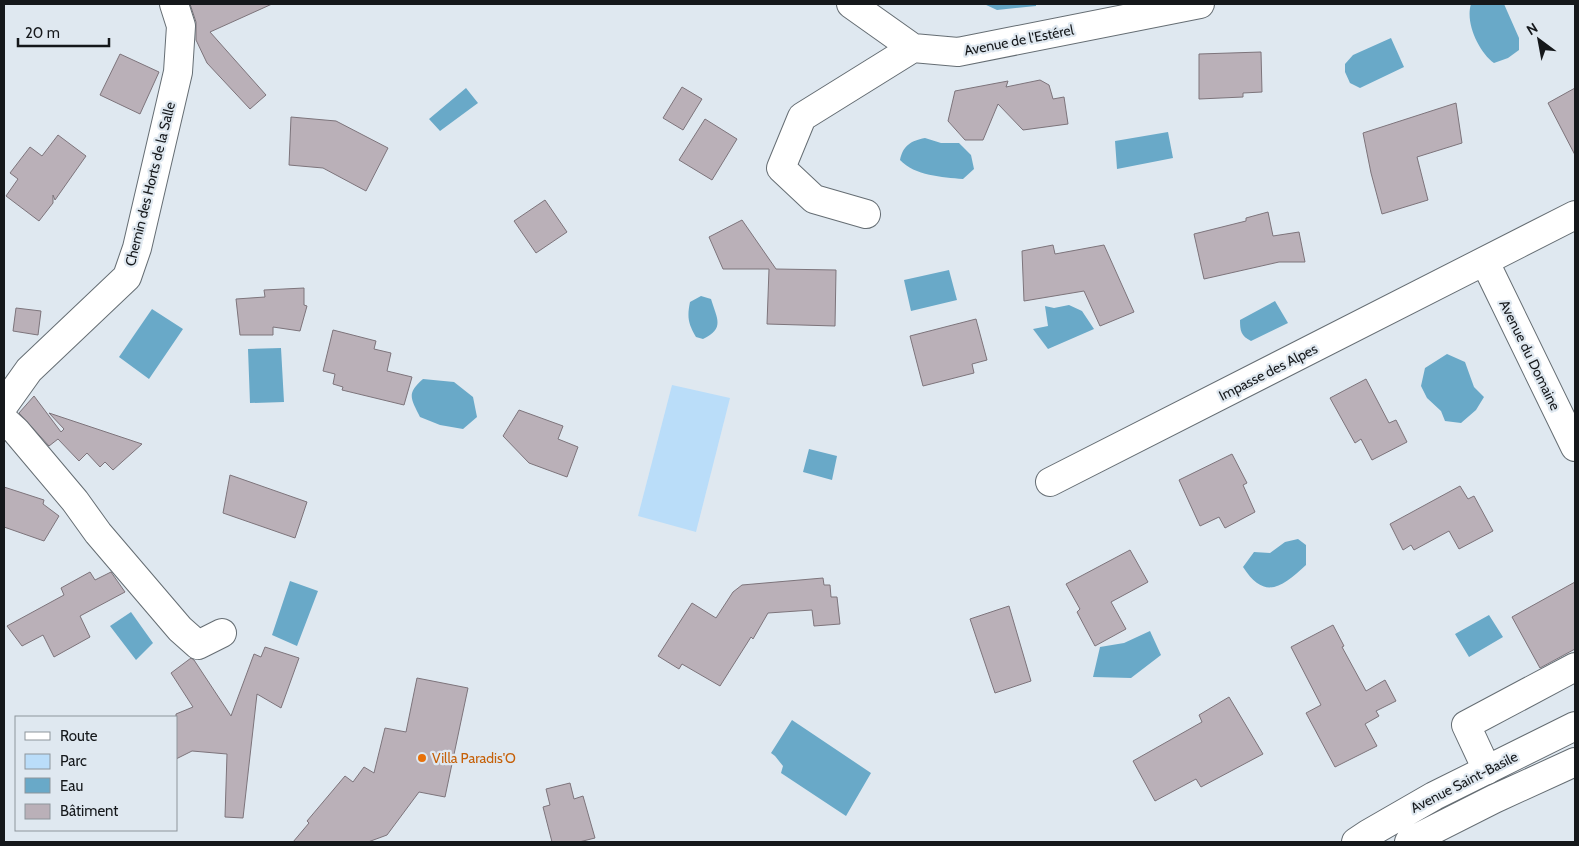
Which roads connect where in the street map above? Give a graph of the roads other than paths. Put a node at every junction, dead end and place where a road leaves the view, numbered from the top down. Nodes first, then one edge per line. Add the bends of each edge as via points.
1 (174, 4) edge
2 (851, 4) edge
3 (1200, 4) edge
4 (913, 48) junction
5 (866, 214) dead end
6 (1575, 215) edge
7 (1485, 262) junction
8 (4, 405) edge
9 (4, 420) edge
10 (1575, 447) edge
11 (1050, 482) dead end
12 (222, 633) dead end
13 (1575, 667) edge
14 (1575, 726) edge
15 (1575, 762) edge
16 (1487, 770) junction
17 (1356, 842) edge
18 (1409, 842) edge

1 - 8 street, Chemin des Horts de la Salle via 180,26 178,72 137,248 127,277 29,370
2 - 4 street
3 - 4 street, Avenue de l'Estérel via 958,52
4 - 5 street via 802,117 781,168 814,198
6 - 7 street, Impasse des Alpes
7 - 10 street, Avenue du Domaine
7 - 11 street, Impasse des Alpes
9 - 12 street via 180,629 198,645
13 - 16 street via 1466,725
14 - 16 street, Avenue Saint-Basile
15 - 18 street, Avenue Saint-Basile
16 - 17 street, Avenue Saint-Basile via 1434,796

